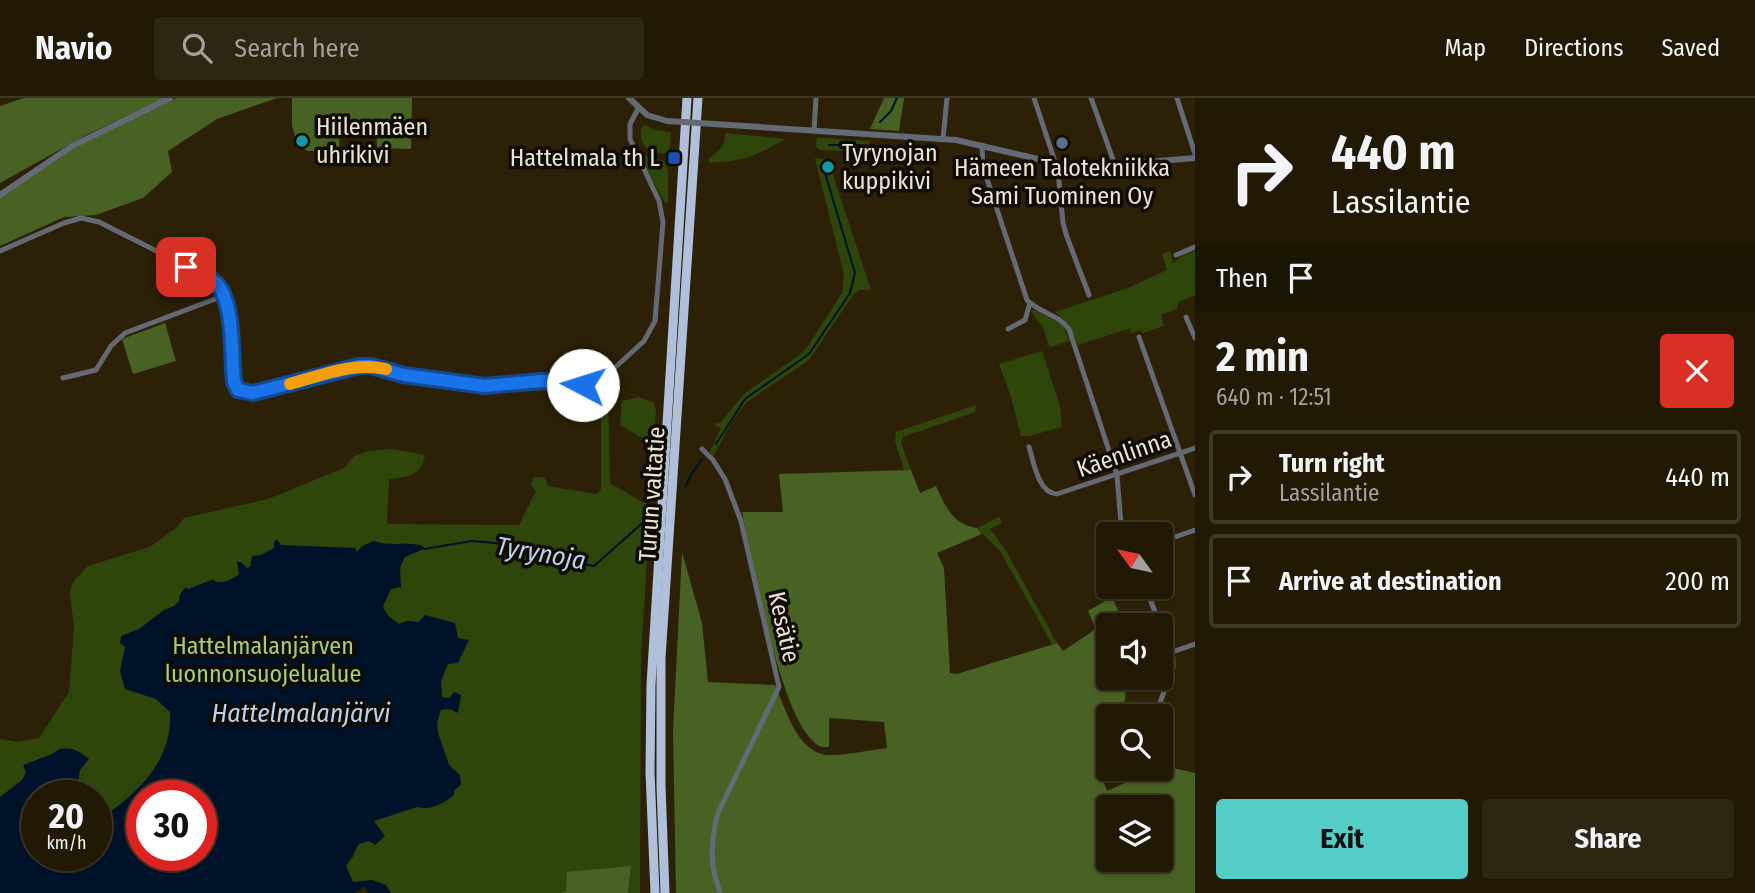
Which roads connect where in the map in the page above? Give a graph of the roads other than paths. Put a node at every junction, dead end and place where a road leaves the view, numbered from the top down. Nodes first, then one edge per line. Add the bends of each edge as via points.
1 (170, 98) edge
2 (629, 98) edge
3 (687, 98) edge
4 (698, 98) edge
5 (816, 98) edge
6 (947, 98) edge
7 (1034, 98) edge
8 (1091, 98) edge
9 (1177, 98) edge
10 (638, 109) junction
11 (814, 131) junction
12 (943, 139) junction
13 (982, 145) junction
14 (1195, 156) edge
15 (1055, 163) junction
16 (1115, 165) junction
17 (0, 195) edge
18 (1195, 247) edge
19 (0, 251) edge
20 (1176, 255) dead end
21 (1089, 295) dead end
22 (223, 296) junction
23 (1030, 303) junction
24 (1186, 317) dead end
25 (1008, 329) dead end
26 (1139, 337) dead end
27 (1195, 338) edge
28 (63, 379) dead end
29 (1029, 447) dead end
30 (1195, 448) edge
31 (702, 449) dead end
32 (1181, 453) junction
33 (1117, 475) junction
34 (1195, 495) edge
35 (1121, 522) edge
36 (1195, 530) edge
37 (1173, 538) edge
38 (1195, 644) edge
39 (1173, 652) edge
40 (655, 893) edge
41 (665, 893) edge
42 (721, 893) edge

1 - 17 street via 72,146
2 - 10 street
3 - 40 highway, Turun valtatie via 651,685
4 - 41 highway, Turun valtatie via 661,658
5 - 11 street
6 - 12 street
7 - 15 street
8 - 16 street
9 - 14 street
10 - 11 street, bridge via 667,121
10 - 22 street via 629,124 629,139 659,201 663,222 655,321 644,341 601,379 589,384 542,381 485,386 359,366 253,393 238,390
11 - 12 street
12 - 13 street
13 - 15 street
13 - 23 street via 983,167
14 - 16 street
15 - 16 street
15 - 21 street via 1063,223
18 - 20 street
19 - 22 street via 64,223 93,220 206,276
22 - 28 street via 125,333 96,370
23 - 25 street via 1026,320
23 - 33 street via 1059,318 1069,329
24 - 27 street
26 - 32 street
29 - 33 street, Käenlinna via 1044,488 1051,494
30 - 32 street, Käenlinna
31 - 42 street, Kesätie via 725,479 741,522 779,687 714,827 713,872
32 - 33 street, Käenlinna
32 - 34 street
33 - 35 street
36 - 37 street
38 - 39 street

